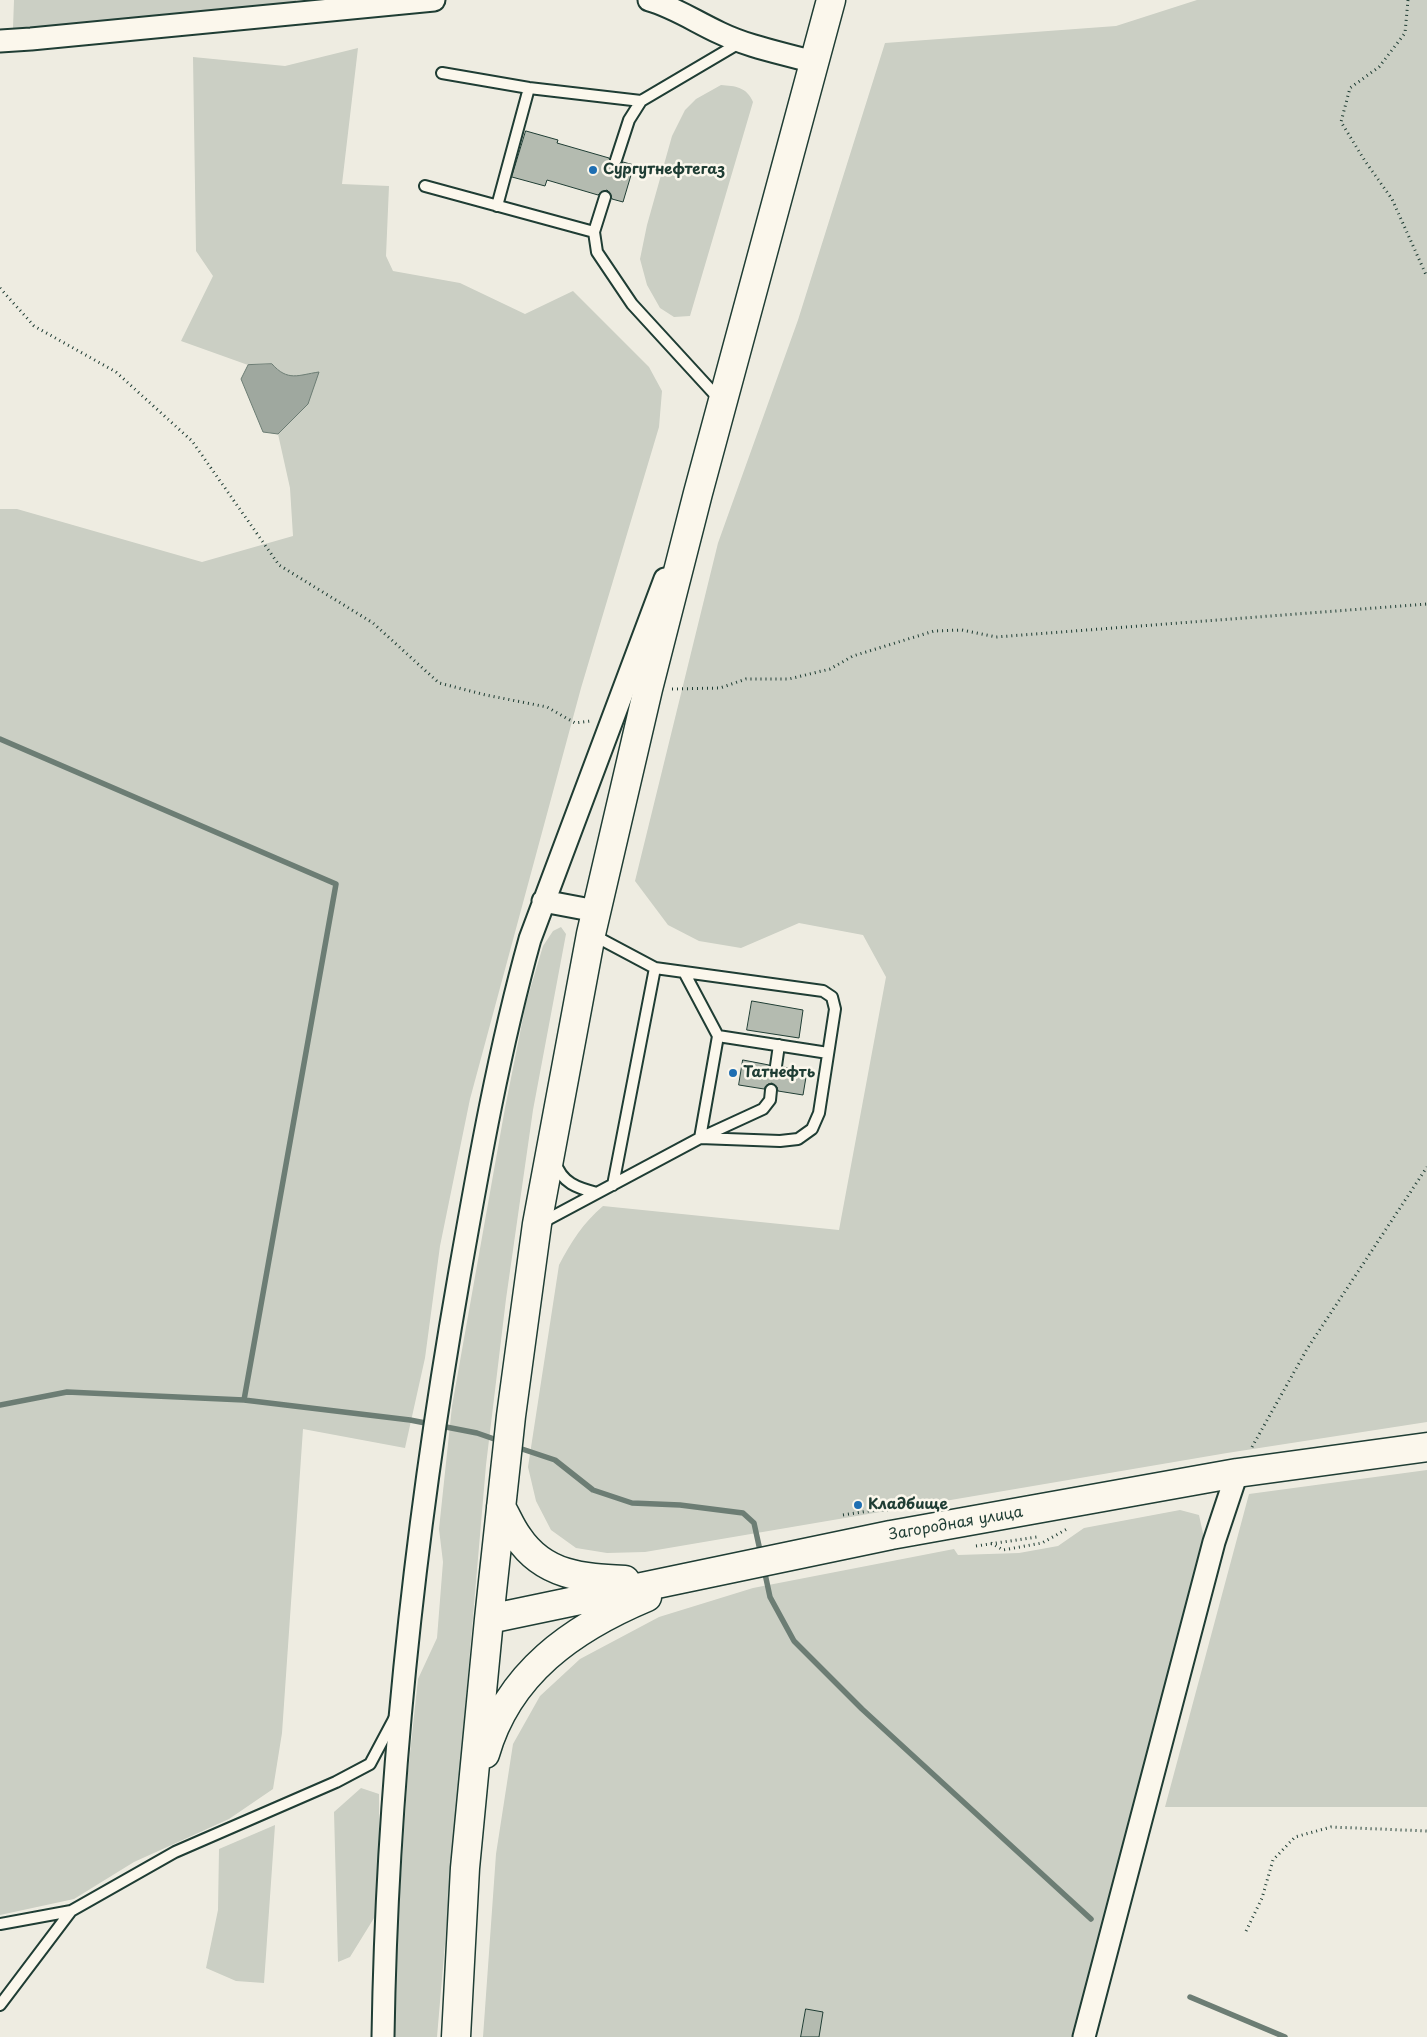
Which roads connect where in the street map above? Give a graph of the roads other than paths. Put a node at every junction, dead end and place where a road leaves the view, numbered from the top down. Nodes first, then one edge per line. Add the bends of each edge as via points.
1 (434, 0) edge
2 (649, 0) edge
3 (831, 0) edge
4 (0, 41) edge
5 (742, 42) junction
6 (813, 62) junction
7 (442, 73) dead end
8 (529, 88) junction
9 (641, 101) junction
10 (616, 160) dead end
11 (425, 186) dead end
12 (605, 197) dead end
13 (496, 206) junction
14 (594, 232) junction
15 (722, 402) junction
16 (698, 493) junction
17 (543, 901) junction
18 (594, 922) junction
19 (655, 968) junction
20 (684, 972) junction
21 (718, 1036) junction
22 (779, 1045) junction
23 (828, 1053) junction
24 (776, 1066) dead end
25 (771, 1090) dead end
26 (700, 1138) junction
27 (551, 1149) junction
28 (613, 1185) junction
29 (597, 1193) junction
30 (537, 1224) junction
31 (1427, 1447) edge
32 (1238, 1474) junction
33 (501, 1506) junction
34 (701, 1574) junction
35 (489, 1619) junction
36 (401, 1705) junction
37 (471, 1801) junction
38 (70, 1911) junction
39 (0, 1924) edge
40 (0, 2005) edge
41 (383, 2037) edge
42 (456, 2037) edge
43 (1084, 2037) edge

1 - 4 street
2 - 5 street
3 - 6 highway
5 - 6 street
5 - 9 lane
6 - 15 highway
7 - 8 lane
8 - 9 lane
8 - 13 lane
9 - 10 lane via 629,120
11 - 13 lane
12 - 14 lane
13 - 14 lane
14 - 15 lane via 597,252 632,304
15 - 16 highway
16 - 17 street
16 - 18 highway
17 - 18 street
17 - 36 street via 515,991 489,1107 438,1396
18 - 19 lane
18 - 27 highway
19 - 20 lane
19 - 28 lane
20 - 21 lane
20 - 23 lane via 823,991 832,997 835,1009
21 - 22 lane
21 - 26 lane
22 - 23 lane
22 - 24 lane
23 - 26 lane via 819,1113 812,1129 798,1139
25 - 26 lane via 770,1100 764,1109
26 - 28 lane
27 - 29 lane via 565,1180 578,1188
27 - 30 highway
28 - 29 lane
29 - 30 lane
30 - 33 highway
31 - 32 highway, Загородная улица
32 - 34 highway, Загородная улица via 891,1536
32 - 43 street via 1214,1542
33 - 34 highway via 518,1538 536,1557 560,1572 588,1578 631,1580
33 - 35 highway
34 - 35 highway, Загородная улица
34 - 37 highway via 618,1610 577,1633 544,1657 504,1707 488,1743
35 - 37 highway
36 - 38 lane via 370,1764 175,1852
36 - 41 street via 384,1942
37 - 42 highway
38 - 39 lane
38 - 40 lane

